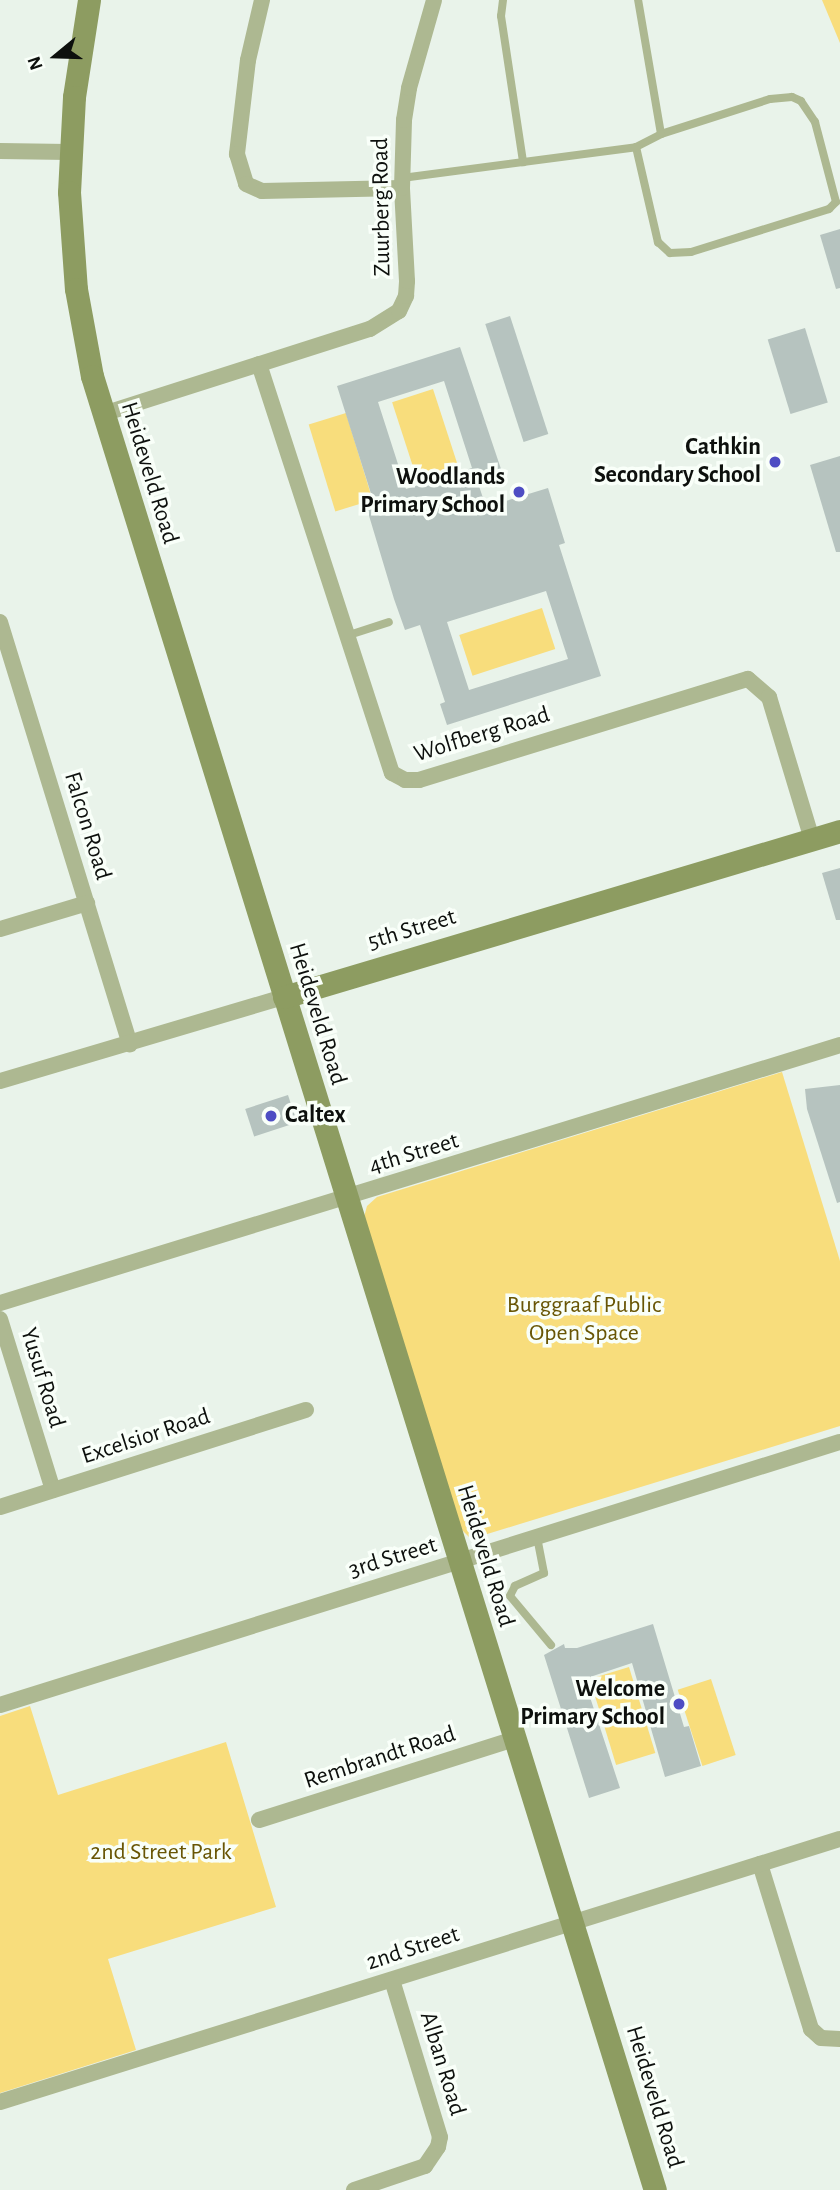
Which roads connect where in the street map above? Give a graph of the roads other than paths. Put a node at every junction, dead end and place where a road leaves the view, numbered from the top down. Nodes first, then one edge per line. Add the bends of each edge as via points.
1 (89, 0) edge
2 (262, 0) edge
3 (434, 0) edge
4 (503, 0) edge
5 (638, 0) edge
6 (661, 134) junction
7 (636, 147) junction
8 (0, 150) edge
9 (68, 152) junction
10 (523, 162) junction
11 (402, 183) junction
12 (259, 364) junction
13 (103, 414) junction
14 (0, 622) edge
15 (389, 622) dead end
16 (346, 636) junction
17 (840, 831) edge
18 (812, 839) junction
19 (87, 903) junction
20 (0, 929) edge
21 (284, 997) junction
22 (130, 1044) junction
23 (840, 1045) edge
24 (0, 1081) edge
25 (346, 1197) junction
26 (0, 1303) edge
27 (0, 1320) edge
28 (306, 1410) dead end
29 (840, 1442) edge
30 (53, 1490) junction
31 (0, 1507) edge
32 (537, 1537) junction
33 (460, 1562) junction
34 (551, 1645) dead end
35 (0, 1705) edge
36 (515, 1739) junction
37 (259, 1820) dead end
38 (840, 1839) edge
39 (760, 1864) junction
40 (572, 1922) junction
41 (392, 1980) junction
42 (840, 2039) edge
43 (0, 2102) edge
44 (354, 2190) edge
45 (655, 2190) edge

1 - 9 street, Heideveld Road
2 - 11 street via 248,60 237,154 246,184 262,191
3 - 11 street, Zuurberg Road via 409,88
4 - 10 lane via 501,16
5 - 6 lane
6 - 7 lane
6 - 7 lane via 770,99 792,97 809,109 815,122 836,202 829,209 691,251 670,253 658,242
7 - 10 lane
8 - 9 street
9 - 13 street, Heideveld Road via 76,289
10 - 11 lane
11 - 12 street, Zuurberg Road via 407,281 399,311 370,329
12 - 13 street, Zuurberg Road
12 - 16 street, Wolfberg Road
13 - 21 street, Heideveld Road
14 - 19 street, Falcon Road
15 - 16 lane
16 - 18 street, Wolfberg Road via 387,766 405,780 739,680 755,682 769,696
17 - 18 street, 5th Street
18 - 21 street, 5th Street
19 - 20 street
19 - 22 street, Falcon Road
21 - 22 street, 5th Street
21 - 25 street, Heideveld Road
22 - 24 street, 5th Street
23 - 25 street, 4th Street
25 - 26 street, 4th Street
25 - 33 street, Heideveld Road
27 - 30 street, Yusuf Road
28 - 30 street, Excelsior Road
29 - 32 street, 3rd Street
30 - 31 street, Excelsior Road
32 - 33 street, 3rd Street
32 - 34 lane via 544,1573 515,1586 510,1596
33 - 35 street, 3rd Street
33 - 36 street, Heideveld Road
36 - 37 street, Rembrandt Road
36 - 40 street, Heideveld Road
38 - 39 street, 2nd Street
39 - 40 street, 2nd Street
39 - 42 street via 811,2029 827,2040
40 - 41 street, 2nd Street
40 - 45 street, Heideveld Road
41 - 43 street, 2nd Street
41 - 44 street, Alban Road via 440,2137 439,2147 425,2166

